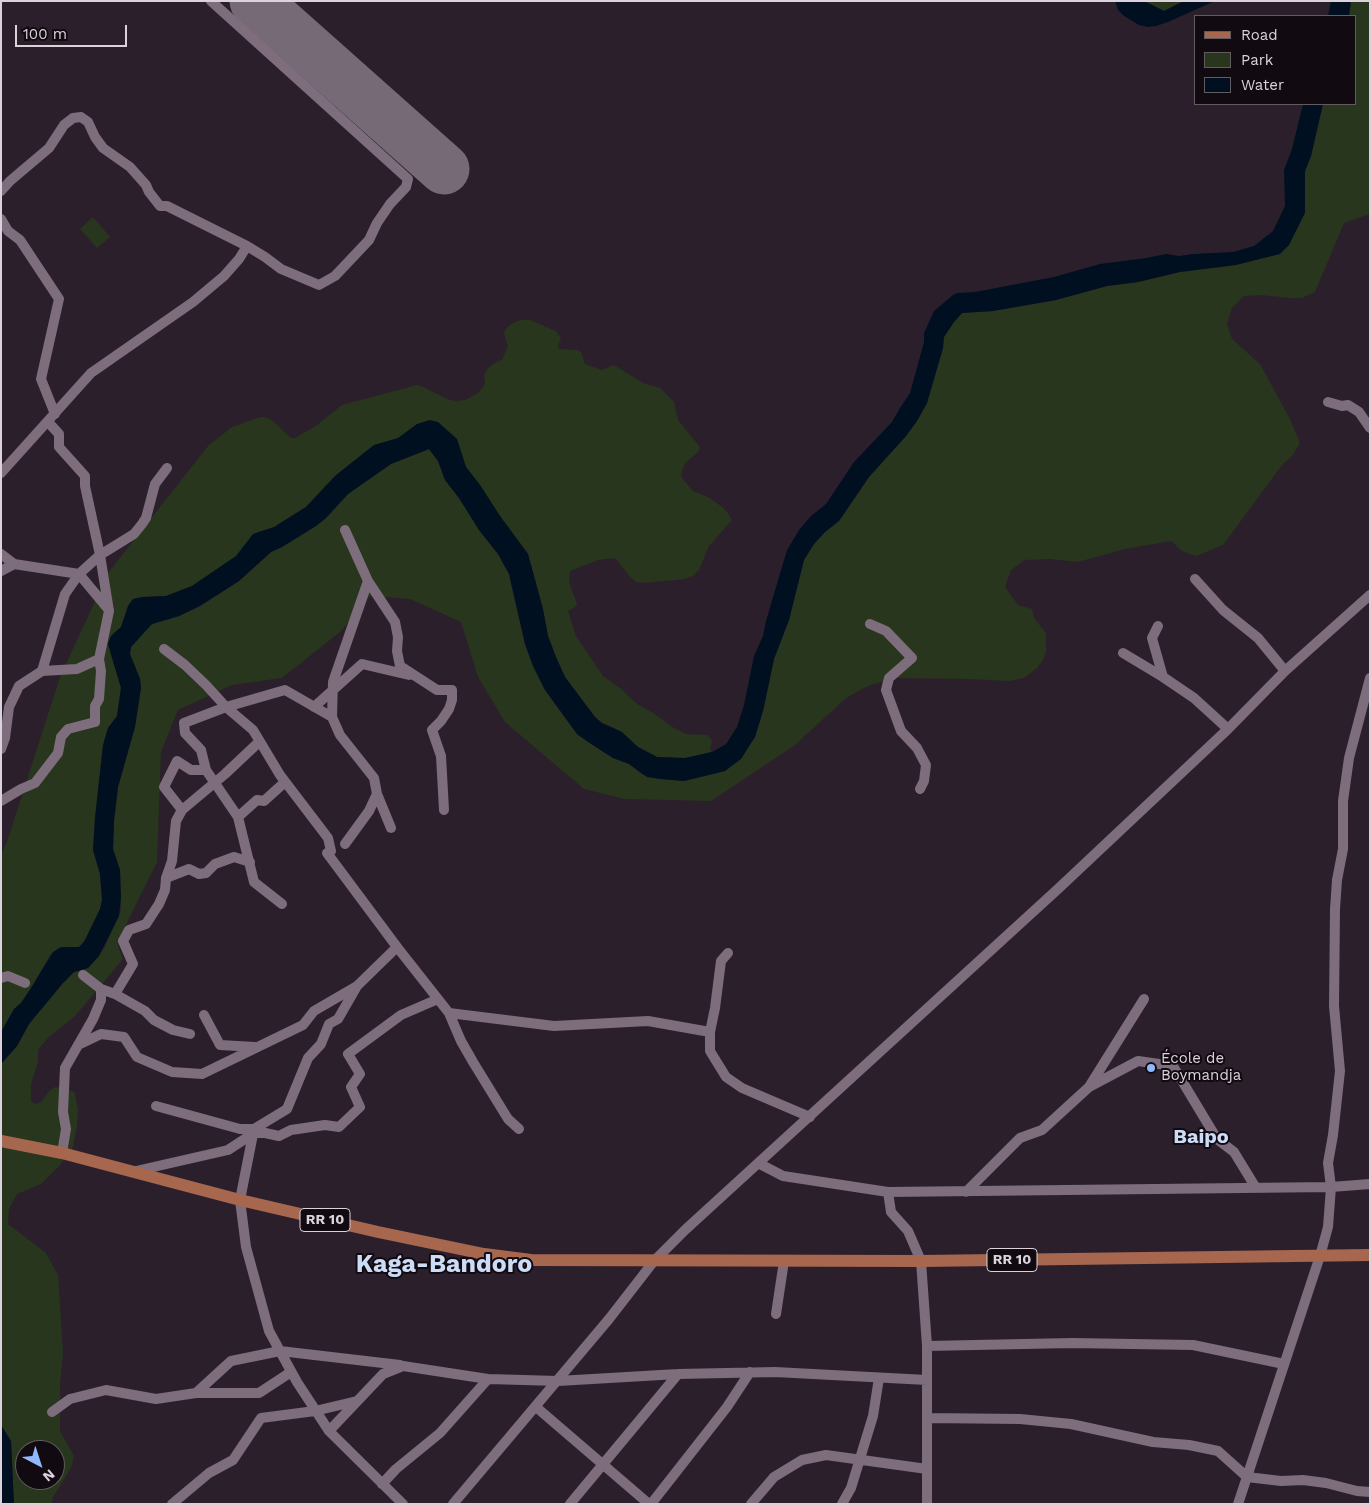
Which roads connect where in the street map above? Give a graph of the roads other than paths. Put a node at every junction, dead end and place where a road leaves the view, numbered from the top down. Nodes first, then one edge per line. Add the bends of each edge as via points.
1 (212, 1) edge
2 (1, 191) edge
3 (1, 219) edge
4 (247, 246) junction
5 (1328, 402) dead end
6 (51, 418) junction
7 (1370, 428) edge
8 (168, 468) dead end
9 (1, 473) edge
10 (345, 530) dead end
11 (1, 554) edge
12 (100, 555) junction
13 (14, 564) junction
14 (1, 571) edge
15 (79, 574) junction
16 (1195, 578) dead end
17 (368, 581) junction
18 (1370, 595) edge
19 (109, 611) junction
20 (870, 624) dead end
21 (1158, 626) dead end
22 (164, 649) dead end
23 (1123, 653) dead end
24 (99, 659) junction
25 (1285, 671) junction
26 (42, 672) junction
27 (414, 676) junction
28 (1164, 677) junction
29 (1370, 678) edge
30 (332, 692) junction
31 (226, 707) junction
32 (314, 707) junction
33 (332, 717) junction
34 (1228, 729) junction
35 (259, 742) junction
36 (1, 749) edge
37 (206, 770) junction
38 (215, 782) junction
39 (285, 782) junction
40 (920, 790) dead end
41 (377, 794) junction
42 (1, 802) edge
43 (182, 810) junction
44 (444, 810) dead end
45 (238, 817) junction
46 (391, 828) dead end
47 (345, 844) dead end
48 (250, 862) junction
49 (166, 878) junction
50 (282, 904) dead end
51 (397, 947) junction
52 (728, 953) dead end
53 (83, 975) dead end
54 (1, 978) edge
55 (25, 983) dead end
56 (357, 986) junction
57 (101, 989) junction
58 (115, 994) junction
59 (438, 999) junction
60 (1144, 999) dead end
61 (449, 1013) junction
62 (204, 1015) dead end
63 (710, 1032) junction
64 (190, 1034) dead end
65 (78, 1044) junction
66 (257, 1047) junction
67 (1089, 1087) junction
68 (156, 1106) dead end
69 (810, 1117) junction
70 (519, 1129) dead end
71 (254, 1131) junction
72 (1, 1141) edge
73 (62, 1153) junction
74 (758, 1163) junction
75 (135, 1172) junction
76 (1370, 1184) edge
77 (1331, 1187) junction
78 (1256, 1188) junction
79 (888, 1192) junction
80 (966, 1192) junction
81 (240, 1200) junction
82 (1370, 1255) edge
83 (1320, 1256) junction
84 (654, 1261) junction
85 (784, 1261) junction
86 (921, 1261) junction
87 (776, 1314) dead end
88 (927, 1346) junction
89 (280, 1351) junction
90 (1284, 1364) junction
91 (403, 1366) junction
92 (291, 1372) junction
93 (750, 1372) junction
94 (678, 1374) junction
95 (879, 1378) junction
96 (488, 1379) junction
97 (927, 1380) junction
98 (558, 1381) junction
99 (196, 1393) junction
100 (357, 1401) junction
101 (536, 1407) junction
102 (315, 1410) junction
103 (52, 1412) dead end
104 (927, 1418) junction
105 (329, 1431) junction
106 (860, 1460) junction
107 (603, 1464) junction
108 (927, 1469) junction
109 (1247, 1477) junction
110 (382, 1484) junction
111 (1370, 1492) edge
112 (172, 1504) edge
113 (402, 1504) edge
114 (453, 1504) edge
115 (570, 1504) edge
116 (650, 1504) edge
117 (751, 1504) edge
118 (842, 1504) edge
119 (927, 1504) edge
120 (1238, 1504) edge

1 - 4 street via 408,179 406,187 390,204 369,240 335,276 319,285 281,269
2 - 4 street via 49,148 64,125 73,118 81,117 88,122 103,148 130,167 146,184 160,206 167,206
3 - 6 street via 8,231 20,240 59,299 41,379
4 - 6 street via 224,276 193,302 91,373
5 - 7 street via 1348,405 1359,412
6 - 9 street
6 - 12 street via 59,434 59,448 86,476 85,486
8 - 12 street via 155,484 142,524 134,534
10 - 17 street
11 - 13 street
12 - 15 street
12 - 19 street
13 - 14 street
13 - 15 street
15 - 19 street
15 - 26 street via 65,594
16 - 25 street via 1223,610 1258,638
17 - 27 street via 394,622 400,666
17 - 30 street via 332,682
18 - 25 street
19 - 24 street
20 - 40 street via 886,631 912,658 889,678 886,690 901,731 917,748 926,765
21 - 28 street via 1152,638
22 - 31 street
23 - 28 street
24 - 26 street via 77,669
24 - 42 street via 101,671 99,698 94,706 95,722 68,729 60,737 58,753 35,783
25 - 34 street
26 - 36 street via 19,686 9,707
27 - 30 street via 362,664
27 - 44 street via 437,690 452,690 449,709 432,730 441,756
28 - 34 street via 1194,698
29 - 77 street via 1349,758 1343,801 1343,849 1337,880 1334,1006 1340,1071 1328,1163
30 - 32 street
30 - 33 street
31 - 32 street via 285,690
31 - 35 street via 253,730
31 - 37 street via 184,723 186,733 201,750
32 - 33 street
33 - 41 street via 340,735 374,778
34 - 69 street
35 - 38 street
35 - 39 street
37 - 38 street
37 - 43 street via 191,770 177,762 164,787
38 - 43 street
38 - 45 street
39 - 45 street via 264,801 257,800
39 - 51 street via 328,838 329,852
41 - 46 street
41 - 47 street
43 - 49 street via 176,821 172,861
45 - 48 street
48 - 49 street via 234,857 215,864 206,873 199,874 189,869
48 - 50 street via 254,882
49 - 58 street via 164,890 146,924 129,930 123,941 132,964
51 - 56 street
51 - 59 street
52 - 63 street via 721,961
53 - 57 street
54 - 55 street via 8,976
56 - 66 street via 314,1011 303,1025
56 - 71 street via 338,1018 329,1024 321,1044 308,1058 287,1108
57 - 58 street
57 - 65 street via 101,1000
58 - 64 street via 154,1020
59 - 61 street
59 - 71 street via 401,1016 348,1054 360,1074 351,1087 360,1107 339,1127 325,1125 291,1130 279,1136
60 - 67 street
61 - 63 street via 554,1026 648,1021
61 - 70 street via 473,1062 508,1119
62 - 66 street via 220,1045
63 - 69 street via 710,1052 726,1078
65 - 66 street via 101,1034 124,1038 138,1057 172,1072 202,1074
65 - 73 street via 65,1068 63,1112 66,1129
67 - 78 street via 1138,1062 1173,1066 1217,1139 1234,1152
67 - 80 street via 1042,1130 1020,1138
68 - 71 street
69 - 74 street
71 - 75 street via 228,1150
71 - 81 street
72 - 73 main road, RR 10
73 - 75 main road, RR 10
74 - 79 street via 783,1176
74 - 84 street
75 - 81 main road, RR 10
76 - 77 street
77 - 78 street
77 - 83 street via 1328,1227
78 - 80 street
79 - 80 street
79 - 86 street via 891,1212 908,1231
81 - 84 main road, RR 10 via 484,1254 531,1260
81 - 89 street via 246,1247 270,1331
82 - 83 main road, RR 10
83 - 86 main road, RR 10
83 - 90 street
84 - 85 main road, RR 10
84 - 98 street
85 - 86 main road, RR 10
85 - 87 street
86 - 88 street
88 - 90 street via 1193,1345
88 - 97 street
89 - 91 street
89 - 92 street
89 - 99 street via 232,1360
90 - 109 street
91 - 96 street
91 - 100 street via 383,1374
92 - 99 street via 260,1393
92 - 102 street
93 - 94 street
93 - 95 street
93 - 116 street via 713,1427
94 - 98 street
94 - 107 street
95 - 97 street
95 - 106 street via 873,1416
96 - 98 street
96 - 110 street via 440,1433
97 - 104 street
98 - 101 street
99 - 103 street via 156,1399 106,1390 70,1399
100 - 102 street
100 - 105 street
101 - 107 street
101 - 114 street
102 - 105 street
102 - 112 street via 261,1418 233,1460 209,1473
104 - 108 street
104 - 109 street via 1020,1419 1071,1424 1153,1442 1189,1445 1218,1451
105 - 110 street
106 - 108 street
106 - 117 street via 826,1455 802,1460 774,1477
106 - 118 street
107 - 115 street
107 - 116 street
108 - 119 street
109 - 111 street via 1303,1480
109 - 120 street
110 - 113 street

